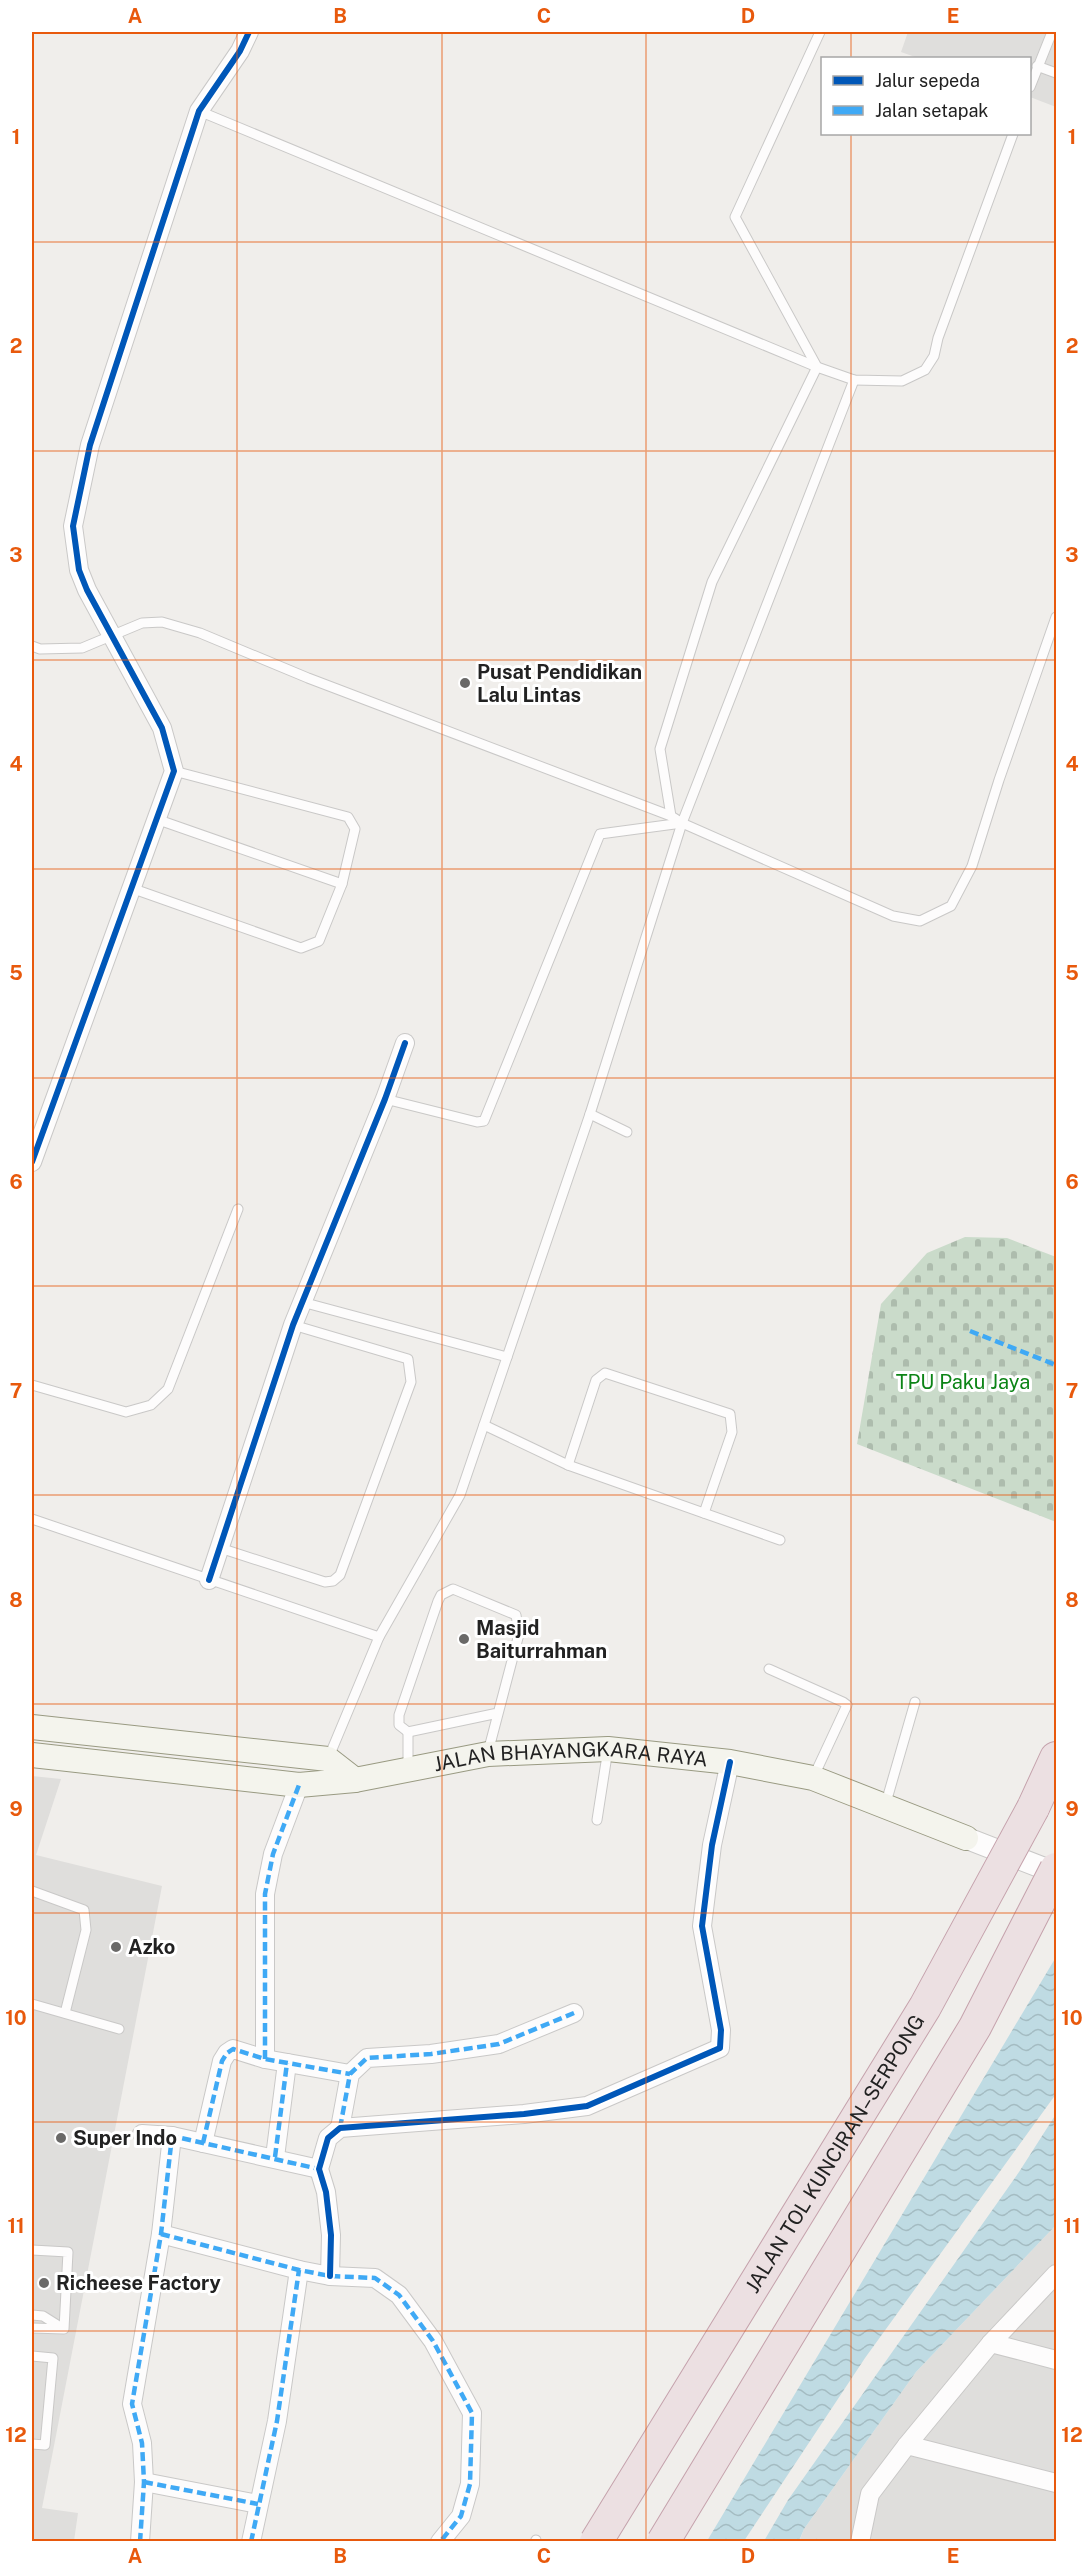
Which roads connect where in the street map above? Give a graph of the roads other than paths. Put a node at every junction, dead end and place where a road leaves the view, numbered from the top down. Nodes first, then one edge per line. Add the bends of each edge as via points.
1 (249, 32) edge
2 (820, 32) edge
3 (1052, 32) edge
4 (1037, 66) junction
5 (1056, 73) edge
6 (1031, 82) edge
7 (199, 111) junction
8 (1013, 135) edge
9 (817, 367) junction
10 (855, 380) junction
11 (1056, 617) edge
12 (112, 636) junction
13 (32, 646) edge
14 (174, 771) junction
15 (671, 816) junction
16 (156, 819) junction
17 (682, 823) junction
18 (342, 884) junction
19 (131, 888) junction
20 (405, 1043) dead end
21 (385, 1099) junction
22 (590, 1114) junction
23 (627, 1132) dead end
24 (32, 1162) edge
25 (238, 1209) dead end
26 (302, 1302) junction
27 (293, 1325) junction
28 (507, 1357) junction
29 (32, 1385) edge
30 (484, 1425) junction
31 (568, 1465) junction
32 (704, 1513) junction
33 (32, 1519) edge
34 (780, 1540) dead end
35 (220, 1548) junction
36 (209, 1580) junction
37 (379, 1637) junction
38 (769, 1669) dead end
39 (915, 1702) dead end
40 (498, 1713) junction
41 (32, 1727) edge
42 (408, 1732) junction
43 (608, 1749) junction
44 (488, 1754) junction
45 (1056, 1758) edge
46 (33, 1759) edge
47 (328, 1759) junction
48 (730, 1762) junction
49 (408, 1770) junction
50 (813, 1778) junction
51 (356, 1780) junction
52 (300, 1785) junction
53 (885, 1806) junction
54 (597, 1820) dead end
55 (966, 1838) joint
56 (1056, 1871) edge
57 (32, 1891) edge
58 (32, 2004) edge
59 (65, 2013) junction
60 (574, 2013) dead end
61 (119, 2029) dead end
62 (265, 2059) junction
63 (287, 2063) junction
64 (350, 2074) junction
65 (340, 2128) junction
66 (142, 2134) dead end
67 (172, 2136) junction
68 (203, 2143) junction
69 (275, 2157) junction
70 (319, 2169) junction
71 (161, 2234) junction
72 (32, 2250) edge
73 (299, 2270) junction
74 (1056, 2274) edge
75 (330, 2276) junction
76 (32, 2315) edge
77 (32, 2328) edge
78 (64, 2330) junction
79 (991, 2343) junction
80 (32, 2356) edge
81 (1056, 2360) edge
82 (32, 2444) edge
83 (907, 2445) junction
84 (144, 2482) junction
85 (1056, 2483) edge
86 (258, 2504) junction
87 (140, 2541) edge
88 (251, 2541) edge
89 (440, 2541) edge
90 (596, 2541) edge
91 (663, 2541) edge
92 (860, 2541) edge

1 - 7 street
2 - 9 lane via 735,217
3 - 4 lane
4 - 5 lane
4 - 6 lane
7 - 9 lane
7 - 12 street via 90,445 73,526 87,590
8 - 10 lane via 934,356 925,370 902,381
9 - 10 lane
9 - 15 lane via 712,582 660,749
10 - 17 lane
11 - 17 lane via 972,866 951,906 920,921 893,916
12 - 13 lane via 82,648
12 - 14 street via 162,728
12 - 15 lane via 152,621 200,633
14 - 16 street
14 - 18 lane via 348,817 355,829
15 - 17 lane
16 - 18 lane
16 - 19 street
17 - 21 lane via 602,833 597,837 484,1120 477,1122
17 - 22 lane
18 - 19 lane via 319,941 301,948
19 - 24 street
20 - 21 street
21 - 26 street
22 - 23 lane
22 - 28 lane
25 - 29 lane via 168,1389 151,1405 126,1412
26 - 27 street
26 - 28 lane
27 - 35 street
27 - 35 lane via 408,1359 411,1382 340,1575 325,1582
28 - 30 lane
30 - 31 lane
30 - 37 lane via 460,1495
31 - 32 lane
31 - 32 lane via 596,1380 605,1373 730,1414 732,1432
32 - 34 lane
33 - 36 lane
35 - 36 street
36 - 37 lane
37 - 47 lane
38 - 50 lane via 847,1705
39 - 53 lane
40 - 42 lane
40 - 42 lane via 519,1634 516,1615 453,1589 438,1601 399,1715 399,1725
40 - 44 lane
41 - 47 main road
42 - 49 lane
43 - 44 main road, JALAN BHAYANGKARA RAYA
43 - 48 main road, JALAN BHAYANGKARA RAYA
43 - 54 lane
44 - 49 main road, JALAN BHAYANGKARA RAYA
45 - 90 highway, JALAN TOL KUNCIRAN–SERPONG, bridge via 925,2007
46 - 52 main road, JALAN BHAYANGKARA RAYA
47 - 51 main road
48 - 50 main road, JALAN BHAYANGKARA RAYA
48 - 65 street via 712,1845 702,1926 721,2030 720,2048 586,2106
49 - 51 main road, JALAN BHAYANGKARA RAYA
50 - 53 main road, JALAN BHAYANGKARA RAYA
51 - 52 main road, JALAN BHAYANGKARA RAYA
52 - 62 street via 273,1854 266,1894
53 - 55 main road, JALAN BHAYANGKARA RAYA
55 - 56 street, JALAN BHAYANGKARA RAYA
56 - 91 highway, bridge via 975,2027
57 - 59 lane via 84,1910 86,1930
58 - 59 lane
59 - 61 lane
60 - 64 street via 499,2044 367,2058
62 - 63 street
62 - 68 street via 233,2049 226,2053
63 - 64 street
63 - 69 street
64 - 65 street
65 - 70 street via 328,2138
66 - 67 street
67 - 68 street
67 - 71 street
68 - 69 street
69 - 70 street
70 - 75 street via 331,2235
71 - 73 street
71 - 84 street via 132,2404 142,2443
72 - 78 lane via 68,2252
73 - 75 street
73 - 86 street via 277,2421
74 - 79 street
75 - 89 street via 375,2278 399,2295 433,2341 472,2414 470,2484 461,2516
76 - 78 lane via 43,2316
77 - 78 lane
79 - 81 street
79 - 83 street
80 - 82 lane via 53,2358 45,2445
83 - 85 street
83 - 92 street via 870,2494
84 - 86 street
84 - 87 street
86 - 88 street

